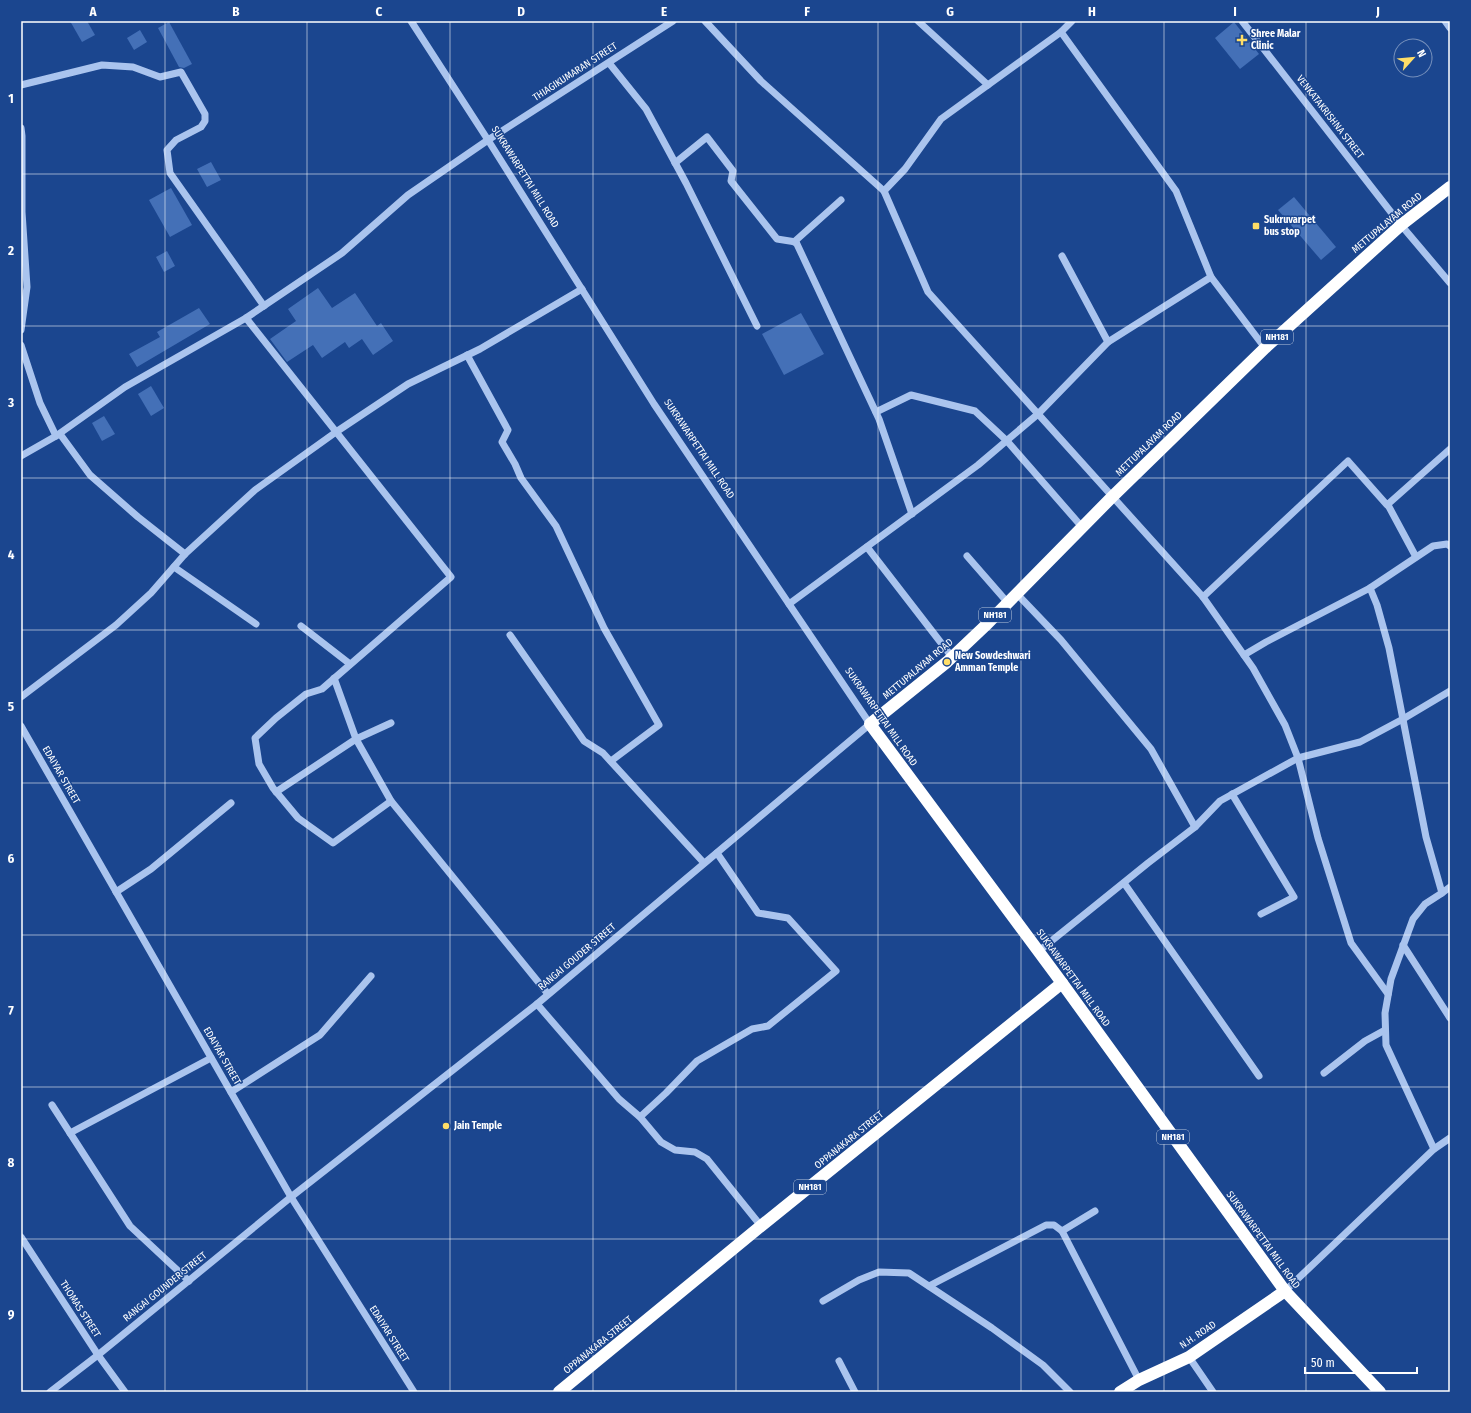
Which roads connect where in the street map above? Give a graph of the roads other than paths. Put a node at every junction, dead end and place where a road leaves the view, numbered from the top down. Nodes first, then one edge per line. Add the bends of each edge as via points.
1 (411, 21) edge
2 (673, 21) edge
3 (705, 21) edge
4 (918, 21) edge
5 (1072, 21) edge
6 (1242, 21) edge
7 (1445, 21) edge
8 (1450, 28) edge
9 (1061, 32) junction
10 (609, 63) junction
11 (21, 85) edge
12 (988, 85) junction
13 (21, 128) edge
14 (488, 140) junction
15 (675, 163) junction
16 (1450, 187) edge
17 (884, 191) junction
18 (841, 200) dead end
19 (1401, 225) junction
20 (794, 242) junction
21 (1062, 256) dead end
22 (1211, 277) junction
23 (1450, 283) edge
24 (582, 289) junction
25 (264, 306) junction
26 (246, 318) junction
27 (757, 326) dead end
28 (21, 330) edge
29 (1108, 342) junction
30 (21, 345) edge
31 (1265, 348) junction
32 (468, 355) junction
33 (876, 412) junction
34 (1038, 414) junction
35 (336, 432) junction
36 (58, 435) junction
37 (1007, 441) junction
38 (1450, 449) edge
39 (21, 456) edge
40 (1112, 497) junction
41 (1388, 504) junction
42 (912, 514) junction
43 (1082, 528) junction
44 (1450, 546) edge
45 (867, 547) junction
46 (185, 554) junction
47 (967, 556) dead end
48 (1416, 557) junction
49 (174, 567) junction
50 (1370, 588) junction
51 (1017, 594) junction
52 (1203, 597) junction
53 (1008, 603) junction
54 (789, 604) junction
55 (256, 624) dead end
56 (301, 626) dead end
57 (510, 635) dead end
58 (1244, 655) junction
59 (952, 657) junction
60 (350, 664) junction
61 (334, 678) junction
62 (1450, 691) edge
63 (21, 697) edge
64 (1403, 719) junction
65 (390, 724) dead end
66 (870, 724) junction
67 (21, 726) edge
68 (356, 739) junction
69 (1298, 758) junction
70 (611, 761) junction
71 (276, 792) junction
72 (1232, 794) junction
73 (391, 801) junction
74 (231, 803) dead end
75 (1195, 827) junction
76 (717, 853) junction
77 (704, 863) junction
78 (1124, 883) junction
79 (1450, 887) edge
80 (116, 892) junction
81 (1442, 893) junction
82 (1261, 914) dead end
83 (1403, 945) junction
84 (1039, 951) junction
85 (371, 976) dead end
86 (1062, 983) junction
87 (548, 994) junction
88 (1388, 994) junction
89 (537, 1004) junction
90 (1450, 1018) edge
91 (1385, 1030) junction
92 (211, 1058) junction
93 (1324, 1073) dead end
94 (1260, 1076) dead end
95 (231, 1092) junction
96 (52, 1105) dead end
97 (640, 1117) junction
98 (70, 1133) junction
99 (1450, 1138) edge
100 (1434, 1149) junction
101 (291, 1197) junction
102 (1095, 1211) dead end
103 (761, 1226) junction
104 (1062, 1231) junction
105 (21, 1237) edge
106 (189, 1281) junction
107 (929, 1286) junction
108 (1284, 1291) junction
109 (823, 1301) dead end
110 (98, 1355) junction
111 (1189, 1357) junction
112 (839, 1360) dead end
113 (1139, 1380) junction
114 (50, 1392) edge
115 (125, 1392) edge
116 (414, 1392) edge
117 (559, 1392) edge
118 (855, 1392) edge
119 (1070, 1392) edge
120 (1122, 1392) edge
121 (1214, 1392) edge
122 (1380, 1392) edge

1 - 14 street, SUKRAWARPETTAI MILL ROAD
2 - 10 street, THIAGIKUMARAN STREET
3 - 17 street via 761,81
4 - 12 street
5 - 9 street
6 - 19 street, VENKATAKRISHNA STREET
7 - 8 street
9 - 12 street
9 - 22 street via 1176,191
10 - 14 street, THIAGIKUMARAN STREET
10 - 15 street via 646,109
11 - 25 street via 102,65 133,67 160,77 181,72 205,114 205,121 201,127 176,140 167,150 170,173
12 - 17 street via 941,118 905,169
13 - 28 street via 22,212 27,287
14 - 24 street, SUKRAWARPETTAI MILL ROAD
14 - 25 street, THIAGIKUMARAN STREET via 408,195 342,253
15 - 20 street via 707,136 733,171 731,181 777,239
15 - 27 street
16 - 19 highway, METTUPALAYAM ROAD / NH181
17 - 34 street via 928,292
18 - 20 street
19 - 23 street, VENKATAKRISHNA STREET
19 - 31 highway, METTUPALAYAM ROAD / NH181
20 - 33 street
21 - 29 street
22 - 29 street
22 - 31 street
24 - 32 street
24 - 54 street, SUKRAWARPETTAI MILL ROAD via 654,404
25 - 26 street, THIAGIKUMARAN STREET
26 - 35 street
26 - 36 street, THIAGIKUMARAN STREET via 126,387
29 - 34 street
30 - 36 street via 40,403
31 - 40 highway, METTUPALAYAM ROAD / NH181
32 - 35 street via 408,384
32 - 70 street via 508,430 502,442 521,478 556,526 604,628 659,725
33 - 37 street via 911,395 975,412
33 - 42 street
34 - 37 street
34 - 40 street
35 - 46 street via 255,490
35 - 60 street via 451,578
36 - 39 street, THIAGIKUMARAN STREET
36 - 46 street via 90,475
37 - 42 street
37 - 43 street
38 - 41 street
40 - 43 highway, METTUPALAYAM ROAD / NH181
40 - 52 street
41 - 48 street
41 - 52 street via 1348,461
42 - 45 street
43 - 51 highway, METTUPALAYAM ROAD / NH181
44 - 48 street via 1433,546
45 - 54 street
45 - 59 street
46 - 49 street
47 - 53 street
48 - 50 street
49 - 55 street
49 - 63 street via 152,593 116,624
50 - 58 street
50 - 64 street via 1378,605 1389,648
51 - 53 highway, METTUPALAYAM ROAD / NH181
51 - 75 street via 1062,640 1150,749
52 - 58 street
53 - 59 highway, METTUPALAYAM ROAD / NH181
54 - 66 street, SUKRAWARPETTAI MILL ROAD
56 - 60 street
57 - 70 street via 584,741
58 - 69 street via 1285,726
59 - 66 highway, METTUPALAYAM ROAD / NH181
60 - 61 street
61 - 68 street
61 - 71 street via 322,689 306,694 255,738 259,764
62 - 64 street
64 - 69 street via 1360,742
64 - 81 street via 1426,837
65 - 68 street
66 - 76 street, RANGAI GOUDER STREET
66 - 84 highway, SUKRAWARPETTAI MILL ROAD / NH181
67 - 80 street, EDAIYAR STREET
68 - 71 street
68 - 73 street
69 - 72 street
69 - 88 street via 1318,838 1350,944
70 - 77 street
71 - 73 street via 298,818 333,843
72 - 75 street via 1220,801
72 - 82 street via 1294,897
73 - 87 street
74 - 80 street via 151,869
75 - 78 street
76 - 77 street, RANGAI GOUDER STREET
76 - 97 street via 758,913 788,918 836,971 768,1026 752,1029 696,1060
77 - 87 street, RANGAI GOUDER STREET
78 - 84 street
78 - 94 street
79 - 81 street
80 - 92 street, EDAIYAR STREET
81 - 83 street via 1425,904 1413,919
83 - 88 street
83 - 90 street
84 - 86 highway, SUKRAWARPETTAI MILL ROAD / NH181
85 - 95 street via 320,1035
86 - 103 highway, OPPANAKARA STREET / NH181
86 - 108 highway, SUKRAWARPETTAI MILL ROAD / NH181
87 - 89 street, RANGAI GOUDER STREET
88 - 91 street
89 - 97 street via 619,1099
89 - 101 street, RANGAI GOUDER STREET
91 - 93 street via 1365,1041
91 - 100 street via 1386,1044
92 - 95 street, EDAIYAR STREET
92 - 98 street
95 - 101 street, EDAIYAR STREET
96 - 98 street
97 - 103 street via 661,1142 675,1150 695,1152 707,1159
98 - 106 street via 130,1226
99 - 100 street
100 - 108 street
101 - 106 street, RANGAI GOUNDER STREET
101 - 116 street, EDAIYAR STREET
102 - 104 street
103 - 117 highway, OPPANAKARA STREET / NH181
104 - 107 street via 1054,1225 1046,1225
104 - 113 street
105 - 110 street, THOMAS STREET
106 - 110 street, RANGAI GOUNDER STREET
107 - 109 street via 909,1272 879,1272 859,1280
107 - 119 street via 1043,1365
108 - 111 highway, N.H. ROAD
108 - 122 highway, SUKRAWARPETTAI MILL ROAD
110 - 114 street, RANGAI GOUNDER STREET
110 - 115 street, THOMAS STREET
111 - 113 highway, N.H. ROAD
111 - 121 street
112 - 118 street
113 - 120 highway, N.H. ROAD

